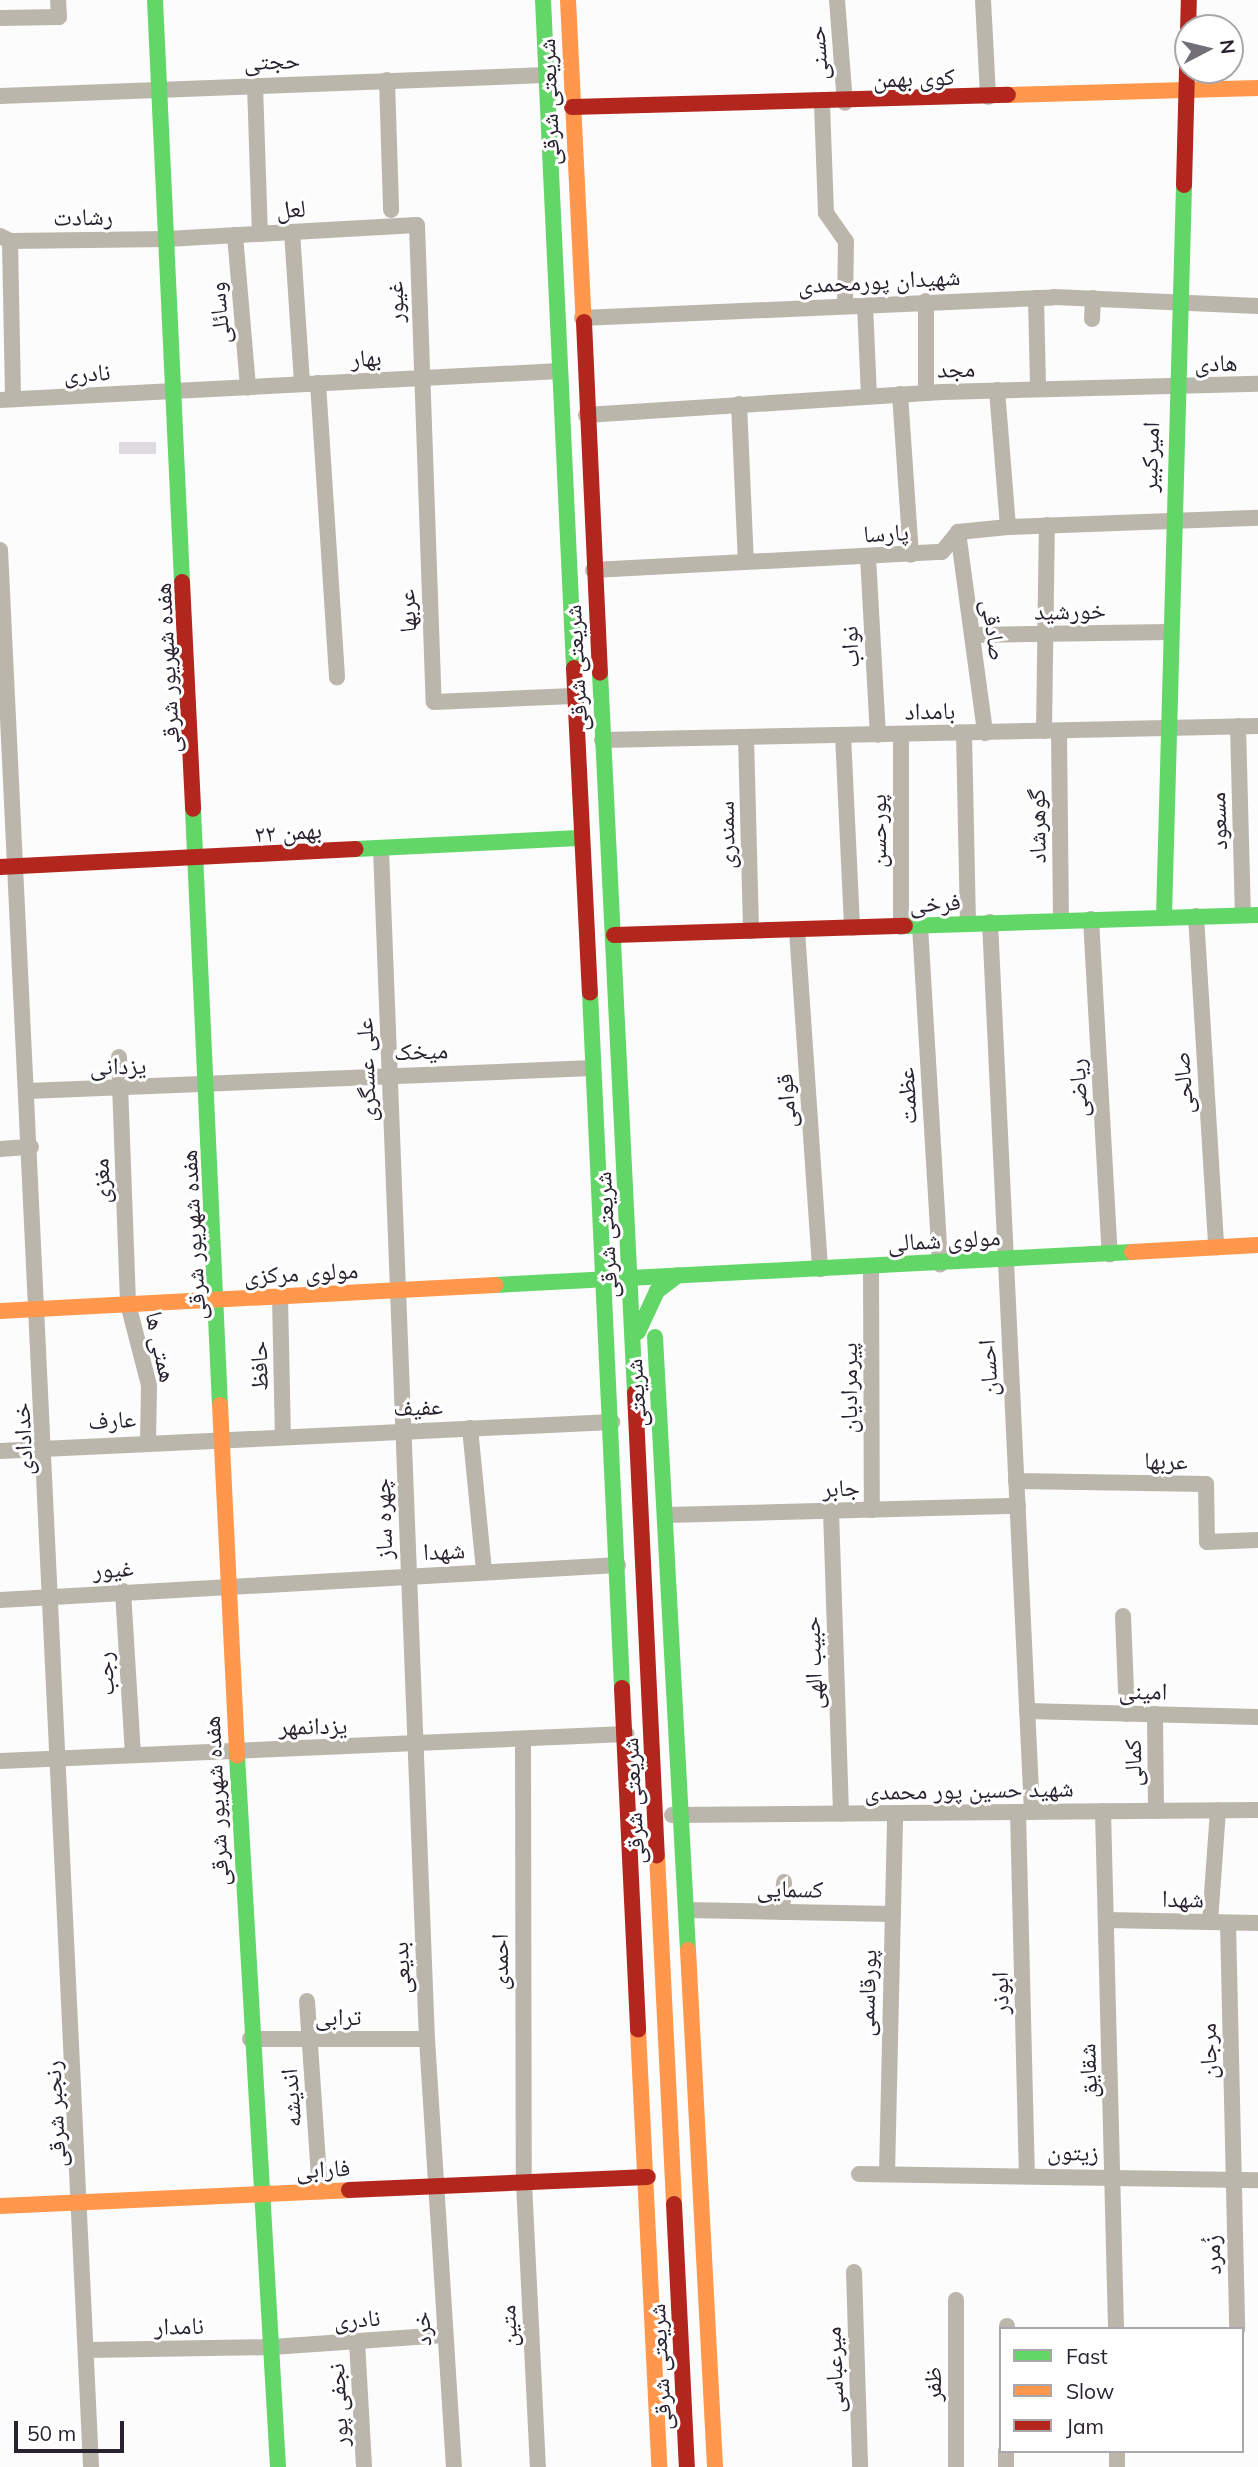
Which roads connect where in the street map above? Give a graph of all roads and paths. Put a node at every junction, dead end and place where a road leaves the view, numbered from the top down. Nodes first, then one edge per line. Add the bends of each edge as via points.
1 (58, 0) edge
2 (155, 0) edge
3 (543, 0) edge
4 (568, 0) edge
5 (838, 0) edge
6 (983, 0) edge
7 (1189, 0) edge
8 (0, 18) edge
9 (546, 75) junction
10 (387, 80) junction
11 (255, 85) junction
12 (158, 88) junction
13 (1258, 88) edge
14 (1186, 90) junction
15 (0, 96) edge
16 (988, 97) junction
17 (845, 103) junction
18 (822, 104) junction
19 (572, 107) junction
20 (391, 210) dead end
21 (416, 225) joint
22 (292, 232) junction
23 (260, 234) junction
24 (235, 235) junction
25 (5, 238) edge
26 (167, 239) junction
27 (1036, 298) junction
28 (1093, 299) junction
29 (926, 301) junction
30 (1178, 301) junction
31 (865, 305) junction
32 (845, 306) junction
33 (1258, 306) edge
34 (582, 318) junction
35 (1092, 319) dead end
36 (559, 371) junction
37 (418, 378) junction
38 (310, 384) junction
39 (1258, 384) edge
40 (1175, 386) junction
41 (248, 387) junction
42 (1038, 389) junction
43 (998, 390) junction
44 (177, 391) junction
45 (926, 393) junction
46 (900, 394) junction
47 (869, 396) junction
48 (7, 400) edge
49 (738, 404) junction
50 (586, 415) junction
51 (1258, 518) edge
52 (1171, 520) junction
53 (1046, 525) junction
54 (1008, 527) junction
55 (958, 532) junction
56 (0, 550) edge
57 (911, 555) junction
58 (868, 557) junction
59 (746, 562) junction
60 (593, 570) junction
61 (1169, 632) junction
62 (972, 635) junction
63 (1045, 635) junction
64 (337, 677) dead end
65 (573, 696) junction
66 (1238, 726) junction
67 (1258, 726) edge
68 (1167, 729) junction
69 (1051, 731) junction
70 (964, 733) junction
71 (985, 733) junction
72 (877, 734) junction
73 (901, 734) junction
74 (843, 735) junction
75 (746, 737) junction
76 (602, 740) junction
77 (579, 838) junction
78 (381, 849) junction
79 (198, 860) junction
80 (8, 867) edge
81 (1251, 915) edge
82 (1164, 916) junction
83 (1196, 916) junction
84 (1091, 919) junction
85 (1061, 920) junction
86 (989, 922) junction
87 (968, 924) junction
88 (920, 926) junction
89 (901, 927) junction
90 (852, 929) junction
91 (797, 930) junction
92 (751, 932) junction
93 (614, 936) junction
94 (119, 1057) dead end
95 (593, 1068) junction
96 (389, 1075) junction
97 (209, 1086) junction
98 (120, 1089) junction
99 (28, 1091) junction
100 (31, 1147) junction
101 (0, 1149) edge
102 (598, 1154) junction
103 (625, 1155) junction
104 (1258, 1245) edge
105 (1216, 1247) junction
106 (1110, 1254) junction
107 (1006, 1260) junction
108 (940, 1264) junction
109 (871, 1266) junction
110 (820, 1269) junction
111 (678, 1275) junction
112 (631, 1277) junction
113 (604, 1278) junction
114 (398, 1291) junction
115 (280, 1297) junction
116 (219, 1299) junction
117 (128, 1304) junction
118 (39, 1309) junction
119 (0, 1311) edge
120 (655, 1337) dead end
121 (634, 1345) junction
122 (635, 1374) junction
123 (609, 1376) junction
124 (612, 1422) junction
125 (470, 1428) junction
126 (403, 1431) junction
127 (283, 1435) junction
128 (226, 1437) junction
129 (148, 1441) junction
130 (46, 1446) junction
131 (638, 1446) junction
132 (662, 1446) junction
133 (0, 1451) edge
134 (1016, 1481) junction
135 (1018, 1506) junction
136 (872, 1510) junction
137 (831, 1511) junction
138 (666, 1515) junction
139 (1258, 1540) edge
140 (618, 1564) junction
141 (484, 1572) junction
142 (408, 1575) junction
143 (230, 1584) junction
144 (123, 1591) junction
145 (53, 1596) junction
146 (0, 1600) edge
147 (1124, 1616) dead end
148 (1027, 1712) junction
149 (1127, 1714) junction
150 (1155, 1714) junction
151 (1258, 1717) edge
152 (626, 1734) junction
153 (523, 1741) junction
154 (414, 1747) junction
155 (236, 1751) junction
156 (133, 1755) junction
157 (61, 1758) junction
158 (0, 1761) edge
159 (1218, 1810) junction
160 (1258, 1810) edge
161 (1103, 1811) junction
162 (1156, 1811) junction
163 (1025, 1812) junction
164 (895, 1813) junction
165 (841, 1814) junction
166 (681, 1815) junction
167 (656, 1816) junction
168 (783, 1882) dead end
169 (686, 1910) junction
170 (782, 1912) junction
171 (893, 1914) junction
172 (1106, 1920) junction
173 (1210, 1922) junction
174 (1228, 1923) junction
175 (1258, 1923) edge
176 (307, 2001) dead end
177 (250, 2039) junction
178 (427, 2039) junction
179 (310, 2040) junction
180 (859, 2174) dead end
181 (1027, 2174) junction
182 (887, 2175) junction
183 (1114, 2176) junction
184 (648, 2177) junction
185 (1233, 2179) junction
186 (1258, 2180) edge
187 (524, 2183) junction
188 (434, 2187) junction
189 (320, 2192) junction
190 (258, 2195) junction
191 (82, 2202) junction
192 (0, 2206) edge
193 (854, 2272) dead end
194 (956, 2300) dead end
195 (1116, 2327) edge
196 (1237, 2327) edge
197 (445, 2335) junction
198 (357, 2342) junction
199 (272, 2347) junction
200 (87, 2350) junction
201 (91, 2467) edge
202 (278, 2467) edge
203 (364, 2467) edge
204 (454, 2467) edge
205 (538, 2467) edge
206 (659, 2467) edge
207 (687, 2467) edge
208 (715, 2467) edge
209 (860, 2467) edge
210 (956, 2467) edge

1 - 8 street via 59,17
2 - 12 street, هفده شهریور شرقی
3 - 9 street, شریعتی شرقی
4 - 19 street, شریعتی شرقی
5 - 17 street, حسنی
6 - 16 street
7 - 14 street, امیرکبیر
9 - 10 street, حجتی
9 - 36 street, شریعتی شرقی
10 - 11 street, حجتی
10 - 20 street
11 - 12 street, حجتی
11 - 23 street
12 - 15 street, حجتی
12 - 26 street, هفده شهریور شرقی
13 - 14 street, کوی بهمن
14 - 16 street, کوی بهمن
14 - 30 street, امیرکبیر
16 - 17 street, کوی بهمن
17 - 18 street, کوی بهمن
18 - 19 street, کوی بهمن
18 - 32 street via 826,213 846,242
19 - 34 street, شریعتی شرقی
21 - 22 street, لعل
21 - 37 street, غیور
22 - 23 street, لعل
22 - 38 street
23 - 24 street, لعل
24 - 26 street, لعل
24 - 41 street, وسائلی
25 - 26 street, رشادت
25 - 48 street
26 - 44 street, هفده شهریور شرقی
27 - 28 street, شهیدان پورمحمدی
27 - 29 street, شهیدان پورمحمدی
27 - 42 street
28 - 30 street, شهیدان پورمحمدی
28 - 35 street
29 - 31 street, شهیدان پورمحمدی
29 - 45 street
30 - 33 street
30 - 40 street, امیرکبیر
31 - 32 street, شهیدان پورمحمدی
31 - 47 street
32 - 34 street, شهیدان پورمحمدی
34 - 50 street, شریعتی شرقی
36 - 37 street, بهار
36 - 65 street, شریعتی شرقی
37 - 38 street, بهار
37 - 65 street, عربها via 434,702
38 - 41 street, بهار
38 - 64 street
39 - 40 street, هادی
40 - 42 street, مجد
40 - 52 street, امیرکبیر
41 - 44 street, بهار
42 - 43 street, مجد
43 - 45 street, مجد
43 - 54 street
44 - 48 street, نادری
44 - 79 street, هفده شهریور شرقی
45 - 46 street, مجد
46 - 47 street, مجد
46 - 57 street
47 - 49 street, مجد
49 - 50 street, مجد
49 - 59 street
50 - 60 street, شریعتی شرقی
51 - 52 street
52 - 53 street
52 - 61 street, امیرکبیر
53 - 54 street
53 - 63 street, گوهرشاد
54 - 55 street
55 - 57 street, پارسا via 942,552
55 - 62 street, صادقی
56 - 80 street, خدادادی
57 - 58 street, پارسا
58 - 59 street, پارسا
58 - 72 street, نواب
59 - 60 street, پارسا
60 - 76 street, شریعتی شرقی
61 - 63 street, خورشید
61 - 68 street, امیرکبیر
62 - 63 street, خورشید
62 - 71 street, صادقی
63 - 69 street, گوهرشاد
65 - 77 street, شریعتی شرقی
66 - 67 street, بامداد
66 - 68 street, بامداد
66 - 81 street, مسعود
68 - 69 street, بامداد
68 - 82 street, امیرکبیر
69 - 71 street, بامداد
69 - 85 street, گوهرشاد
70 - 71 street, بامداد
70 - 73 street, بامداد
70 - 87 street
72 - 73 street, بامداد
72 - 74 street, بامداد
73 - 89 street, پورحسن
74 - 75 street, بامداد
74 - 90 street
75 - 76 street, بامداد
75 - 92 street, سمندری
76 - 93 street, شریعتی شرقی
77 - 78 street, ۲۲ بهمن
77 - 95 street, شریعتی شرقی
78 - 79 street, ۲۲ بهمن
78 - 96 street, علی عسگری
79 - 80 street, ۲۲ بهمن
79 - 97 street, هفده شهریور شرقی
80 - 99 street, خدادادی
81 - 83 street, فرخی
82 - 83 street, فرخی
82 - 84 street, فرخی
83 - 105 street, صالحی
84 - 85 street, فرخی
84 - 106 street, ریاضی
85 - 86 street, فرخی
86 - 87 street, فرخی
86 - 107 street, احسان
87 - 88 street, فرخی
88 - 89 street, فرخی
88 - 108 street, عظمت
89 - 90 street, فرخی
90 - 91 street, فرخی
91 - 92 street, فرخی
91 - 110 street, قوامی
92 - 93 street, فرخی
93 - 103 street, شریعتی شرقی
94 - 98 street, مغزی
95 - 96 street, میخک
95 - 102 street, شریعتی شرقی
96 - 97 street, میخک
96 - 114 street, علی عسگری
97 - 98 street, یزدانی
97 - 116 street, هفده شهریور شرقی
98 - 99 street, یزدانی
98 - 117 street, مغزی
99 - 100 street, خدادادی
100 - 101 street
100 - 118 street, خدادادی
102 - 103 street via 611,1162
102 - 113 street, شریعتی شرقی
103 - 112 street, شریعتی شرقی
104 - 105 street, مولوی شمالی
105 - 106 street, مولوی شمالی
106 - 107 street, مولوی شمالی
107 - 108 street, مولوی شمالی
107 - 134 street, احسان
108 - 109 street, مولوی شمالی
109 - 110 street, مولوی شمالی
109 - 136 street, پیرمرادیان
110 - 111 street, مولوی شمالی
111 - 112 street, مولوی شمالی
111 - 121 street via 647,1307
112 - 113 street, مولوی شمالی
112 - 121 street, شریعتی شرقی
113 - 114 street, مولوی مرکزی
113 - 123 street, شریعتی شرقی
114 - 115 street, مولوی مرکزی
114 - 126 street, چهره ساز
115 - 116 street, مولوی مرکزی
115 - 127 street, حافظ
116 - 117 street, مولوی مرکزی
116 - 128 street, هفده شهریور شرقی
117 - 118 street, مولوی مرکزی
117 - 129 street, همتی ها via 149,1385
118 - 119 street, مولوی مرکزی
118 - 130 street, خدادادی
120 - 132 street, شریعتی
121 - 122 street, شریعتی شرقی
122 - 123 street via 617,1370
122 - 131 street, شریعتی شرقی
123 - 124 street, شریعتی شرقی
124 - 125 street, عفیف
124 - 140 street, شریعتی شرقی
125 - 126 street, عفیف
125 - 141 street
126 - 127 street, عفیف
126 - 142 street, چهره ساز
127 - 128 street, عفیف
128 - 129 street, عارف
128 - 143 street, هفده شهریور شرقی
129 - 130 street, عارف
130 - 133 street, عارف
130 - 145 street, خدادادی
131 - 132 street
131 - 167 street, شریعتی شرقی
132 - 138 street, شریعتی شرقی
134 - 135 street, احسان
134 - 139 street, عربها via 1206,1484 1207,1542
135 - 136 street, جابر
135 - 148 street, احسان
136 - 137 street, جابر
137 - 138 street, جابر
137 - 165 street, حبیب الهی
138 - 166 street, شریعتی شرقی
140 - 141 street, شهدا
140 - 152 street, شریعتی شرقی
141 - 142 street, شهدا
142 - 143 street, شهدا
142 - 154 street, چهره ساز
143 - 144 street, غیور
143 - 155 street, هفده شهریور شرقی
144 - 145 street, غیور
144 - 156 street, رجب
145 - 146 street, غیور
145 - 157 street, خدادادی
147 - 149 street
148 - 149 street, امینی
148 - 163 street, احسان
149 - 150 street, امینی
150 - 151 street, امینی
150 - 162 street, کمالی
152 - 153 street, یزدانمهر
152 - 184 street, شریعتی شرقی
153 - 154 street, یزدانمهر
153 - 187 street, احمدی
154 - 155 street, یزدانمهر
154 - 178 street, بدیعی
155 - 156 street, یزدانمهر
155 - 177 street, هفده شهریور شرقی
156 - 157 street, یزدانمهر
157 - 158 street, یزدانمهر
157 - 191 street, رنجبر شرقی
159 - 160 street, شهید حسین پور محمدی
159 - 162 street, شهید حسین پور محمدی
159 - 173 street
161 - 162 street, شهید حسین پور محمدی
161 - 163 street, شهید حسین پور محمدی
161 - 172 street, شقایق
163 - 164 street, شهید حسین پور محمدی
163 - 181 street, ابوذر
164 - 165 street, شهید حسین پور محمدی
164 - 171 street, پورقاسمی
165 - 166 street, شهید حسین پور محمدی
166 - 167 street, شهید حسین پور محمدی
166 - 169 street, شریعتی شرقی
167 - 207 street, شریعتی شرقی
168 - 170 street
169 - 170 street, کسمایی
169 - 208 street, شریعتی شرقی
170 - 171 street, کسمایی
171 - 182 street, پورقاسمی
172 - 173 street, شهدا
172 - 183 street, شقایق
173 - 174 street, شهدا
174 - 175 street, شهدا
174 - 185 street, مرجان
176 - 179 street, اندیشه
177 - 179 street, ترابی
177 - 190 street, هفده شهریور شرقی
178 - 179 street, ترابی
178 - 188 street, بدیعی
179 - 189 street, اندیشه
180 - 182 street, زیتون
181 - 182 street, زیتون
181 - 183 street, زیتون
183 - 185 street, زیتون
183 - 195 street, شقایق
184 - 187 street, فارابی
184 - 206 street, شریعتی شرقی
185 - 186 street, زیتون
185 - 196 street, زُمرد
187 - 188 street, فارابی
187 - 205 street, متین
188 - 189 street, فارابی
188 - 197 street, خرد
189 - 190 street, فارابی
190 - 191 street, فارابی
190 - 199 street, هفده شهریور شرقی
191 - 192 street, فارابی
191 - 200 street, رنجبر شرقی
193 - 209 street, میرعباسی
194 - 210 street, ظفر
197 - 198 street, نادری
197 - 204 street, خرد
198 - 199 street, نادری
198 - 203 street, نجفی پور
199 - 200 street, نامدار
199 - 202 street, هفده شهریور شرقی
200 - 201 street, رنجبر شرقی

